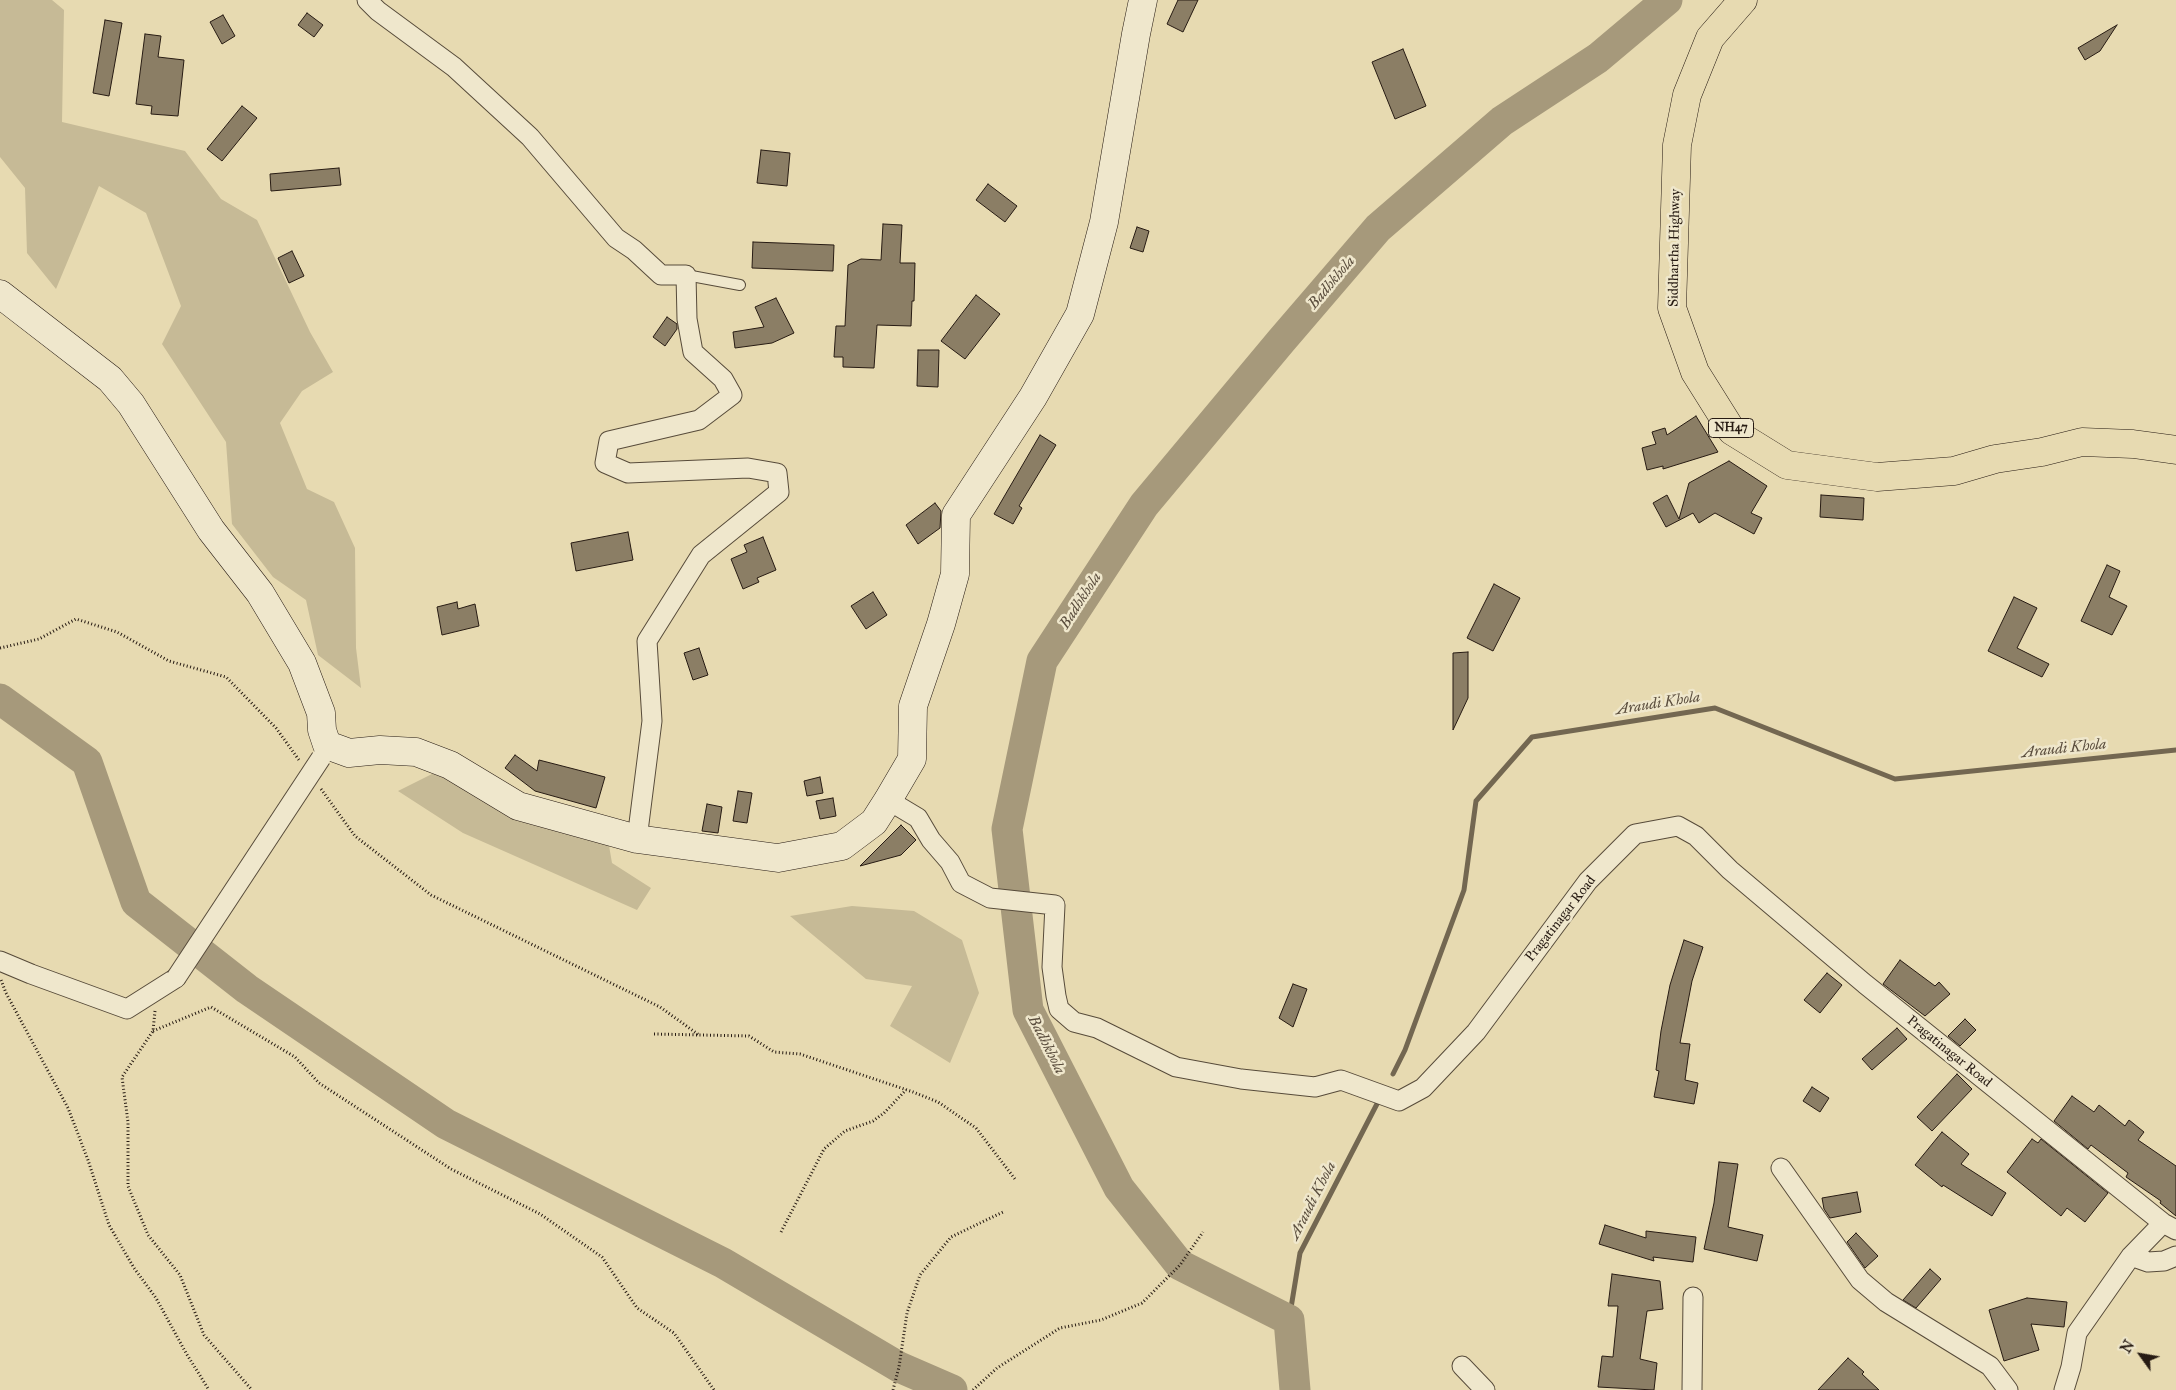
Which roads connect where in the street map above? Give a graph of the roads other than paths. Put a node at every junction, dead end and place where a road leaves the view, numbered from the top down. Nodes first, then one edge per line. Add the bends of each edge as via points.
1 (366, 0) edge
2 (1143, 0) edge
3 (1743, 0) edge
4 (686, 275) junction
5 (740, 285) dead end
6 (0, 294) edge
7 (2176, 450) edge
8 (317, 756) junction
9 (888, 800) junction
10 (637, 839) junction
11 (0, 961) edge
12 (1781, 1168) dead end
13 (2169, 1226) edge
14 (2131, 1256) junction
15 (2176, 1256) edge
16 (1693, 1297) dead end
17 (1462, 1366) dead end
18 (1485, 1390) edge
19 (1692, 1390) edge
20 (2008, 1390) edge
21 (2064, 1390) edge

1 - 4 street via 454,67 530,137 616,238 661,275
2 - 9 main road via 1104,222 1080,314 1033,397 956,515 955,574 913,706 912,758
3 - 7 highway, Siddhartha Highway / NH47 via 1710,38 1686,95 1677,145 1672,308 1695,372 1732,430 1787,465 1877,477 1954,471 1995,458 2042,452 2082,442
4 - 5 lane
4 - 10 street via 686,319 693,352 723,379 732,395 699,420 609,441 605,464 628,473 748,468 777,473 779,492 701,555 647,642 652,721
6 - 8 main road via 110,379 131,404 211,530 260,593 302,663 321,713 322,730
8 - 10 main road via 380,750 416,752 450,765 518,806
8 - 11 street, bridge via 176,978 127,1009
9 - 10 main road via 874,822 842,846 778,858
9 - 13 street, Pragatinagar Road via 918,818 950,862 960,882 990,898 1054,905 1052,967 1059,1009 1074,1022 1097,1028 1176,1067 1241,1079 1315,1087 1341,1080 1398,1101 1422,1088 1476,1032 1588,881 1635,834 1678,826 1696,836 1730,870 1865,984
12 - 20 street via 1860,1280 1886,1302 1990,1366
13 - 14 street
14 - 15 street via 2148,1262
14 - 21 street via 2077,1333
16 - 19 street
17 - 18 street

